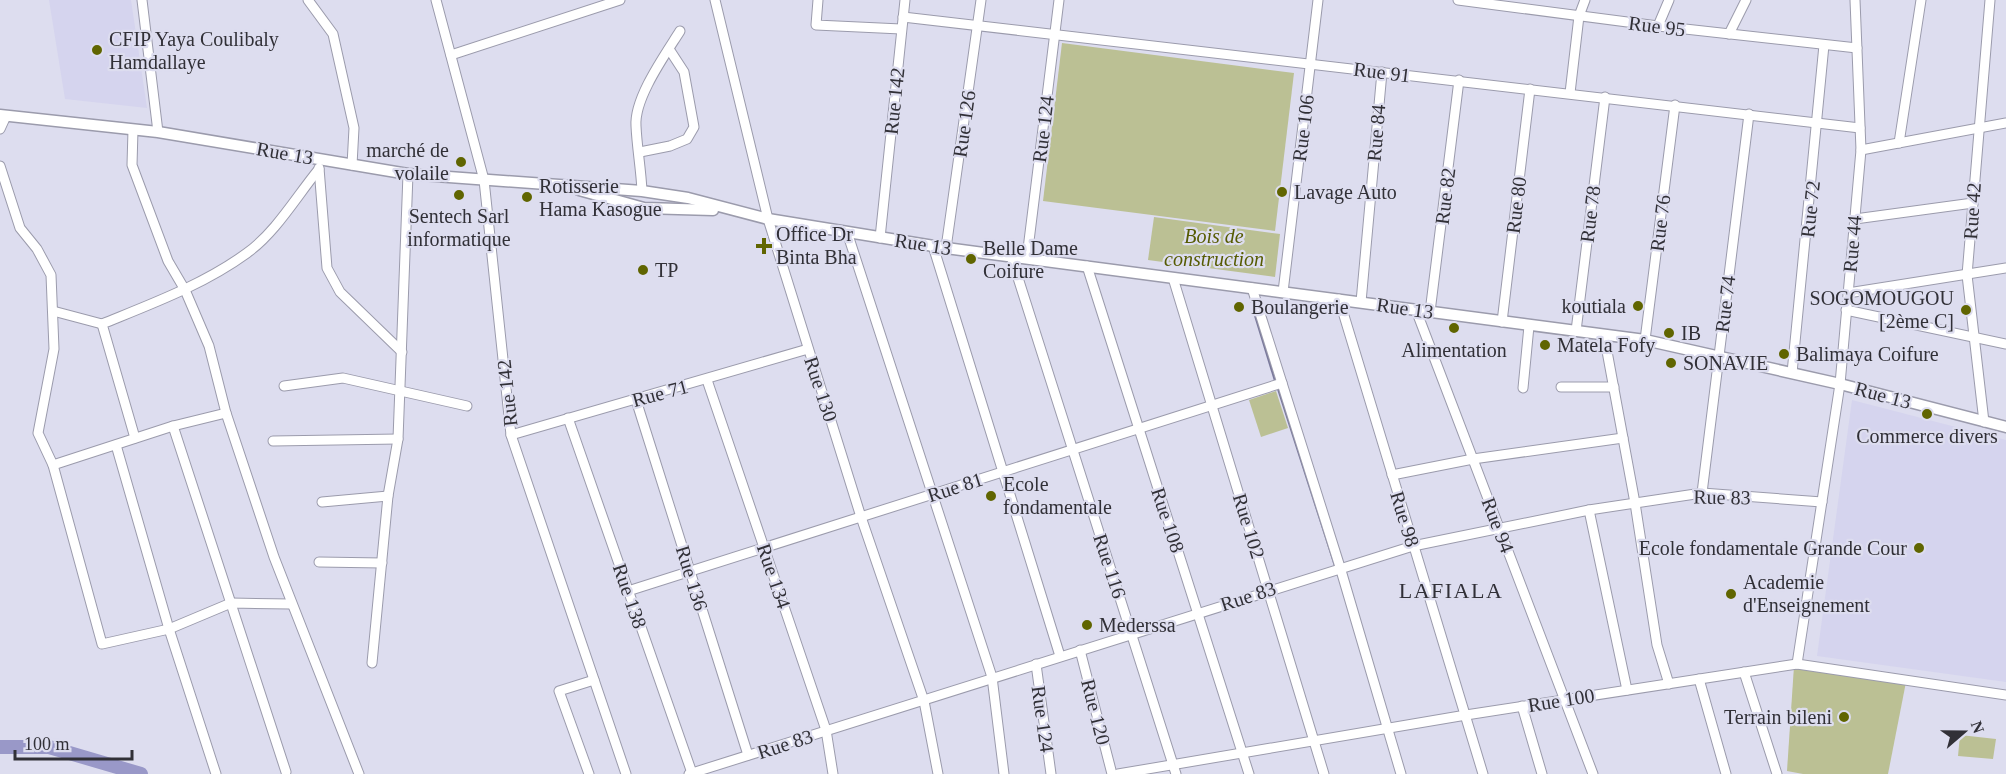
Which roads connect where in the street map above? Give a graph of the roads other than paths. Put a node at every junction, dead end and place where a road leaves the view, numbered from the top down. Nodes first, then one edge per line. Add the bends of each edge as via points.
1 (142, 0) edge
2 (308, 0) edge
3 (436, 0) edge
4 (620, 0) edge
5 (715, 0) edge
6 (818, 0) edge
7 (905, 0) edge
8 (981, 0) edge
9 (1059, 0) edge
10 (1318, 0) edge
11 (1458, 0) edge
12 (1585, 0) edge
13 (1669, 0) edge
14 (1746, 0) edge
15 (1855, 0) edge
16 (1921, 0) edge
17 (1990, 0) edge
18 (1580, 16) junction
19 (903, 17) junction
20 (978, 25) junction
21 (1658, 26) junction
22 (901, 29) junction
23 (680, 31) dead end
24 (1055, 34) junction
25 (1729, 34) junction
26 (1824, 45) junction
27 (1857, 48) junction
28 (669, 49) junction
29 (451, 56) junction
30 (1310, 63) junction
31 (1382, 72) junction
32 (1459, 80) junction
33 (1530, 89) junction
34 (1570, 93) junction
35 (1605, 97) junction
36 (1675, 105) junction
37 (1749, 114) junction
38 (3, 115) edge
39 (1819, 122) junction
40 (2006, 123) edge
41 (1860, 128) junction
42 (1978, 128) junction
43 (0, 129) edge
44 (133, 130) junction
45 (158, 132) junction
46 (1899, 143) junction
47 (1861, 150) junction
48 (640, 152) junction
49 (319, 164) junction
50 (352, 165) junction
51 (0, 166) edge
52 (408, 174) junction
53 (484, 180) junction
54 (570, 187) junction
55 (642, 191) junction
56 (1973, 203) junction
57 (727, 210) junction
58 (768, 219) junction
59 (1855, 219) junction
60 (847, 232) junction
61 (880, 238) junction
62 (933, 246) junction
63 (946, 248) junction
64 (1011, 256) junction
65 (1027, 257) junction
66 (1087, 266) junction
67 (2006, 268) edge
68 (1967, 275) junction
69 (1173, 278) junction
70 (1252, 288) junction
71 (184, 290) junction
72 (1283, 292) junction
73 (1848, 293) junction
74 (1339, 299) junction
75 (1361, 302) junction
76 (1416, 310) junction
77 (1846, 310) junction
78 (54, 311) junction
79 (1430, 312) junction
80 (1502, 322) junction
81 (102, 324) junction
82 (1529, 326) junction
83 (1576, 332) junction
84 (1604, 335) junction
85 (1975, 338) junction
86 (1646, 340) junction
87 (2006, 344) edge
88 (808, 349) junction
89 (402, 352) junction
90 (1719, 355) junction
91 (1791, 373) junction
92 (708, 380) junction
93 (1282, 383) junction
94 (1840, 384) junction
95 (284, 386) dead end
96 (1561, 387) dead end
97 (1614, 387) junction
98 (1523, 388) dead end
99 (400, 392) junction
100 (636, 400) junction
101 (1212, 405) junction
102 (467, 406) dead end
103 (226, 413) junction
104 (568, 418) junction
105 (1984, 422) junction
106 (173, 426) junction
107 (2006, 427) edge
108 (1139, 428) junction
109 (511, 435) junction
110 (135, 438) junction
111 (1623, 438) junction
112 (398, 439) junction
113 (273, 441) dead end
114 (116, 445) junction
115 (1073, 449) junction
116 (1473, 459) junction
117 (53, 465) junction
118 (1003, 472) junction
119 (1392, 475) junction
120 (1702, 493) junction
121 (933, 494) junction
122 (388, 496) junction
123 (322, 502) dead end
124 (1635, 502) junction
125 (1822, 502) junction
126 (1590, 510) junction
127 (861, 517) junction
128 (1499, 528) junction
129 (1413, 546) junction
130 (764, 548) junction
131 (319, 562) dead end
132 (382, 564) junction
133 (1340, 567) junction
134 (690, 571) junction
135 (1268, 590) junction
136 (628, 591) junction
137 (231, 603) junction
138 (291, 604) junction
139 (1197, 612) junction
140 (169, 629) junction
141 (1131, 633) junction
142 (1080, 650) junction
143 (1060, 656) junction
144 (372, 663) dead end
145 (1036, 664) junction
146 (1797, 664) junction
147 (1743, 672) junction
148 (992, 677) junction
149 (1699, 679) junction
150 (594, 680) junction
151 (1669, 684) junction
152 (1627, 690) junction
153 (2006, 695) edge
154 (1564, 700) junction
155 (924, 701) junction
156 (1522, 706) junction
157 (1466, 715) junction
158 (1388, 728) junction
159 (826, 730) junction
160 (1314, 741) junction
161 (1242, 753) junction
162 (748, 755) junction
163 (1175, 769) edge
164 (286, 772) dead end
165 (216, 774) edge
166 (359, 774) edge
167 (589, 774) edge
168 (626, 774) edge
169 (691, 774) edge
170 (833, 774) edge
171 (938, 774) edge
172 (1004, 774) edge
173 (1051, 774) edge
174 (1112, 774) edge
175 (1118, 774) edge
176 (1249, 774) edge
177 (1324, 774) edge
178 (1401, 774) edge
179 (1483, 774) edge
180 (1542, 774) edge
181 (1593, 774) edge
182 (1726, 774) edge
183 (1777, 774) edge

1 - 45 street
2 - 50 street via 333,34 354,128
3 - 29 street, Rue 142
4 - 29 street
5 - 58 street, Rue 130
6 - 22 street via 816,25
7 - 19 street, Rue 142
8 - 20 street, Rue 126
9 - 24 street, Rue 124
10 - 30 street, Rue 106
11 - 18 street, Rue 95
12 - 18 street
13 - 21 street
14 - 25 street
15 - 27 street, Rue 44
16 - 46 street
17 - 42 street, Rue 42
18 - 21 street, Rue 95
18 - 34 street
19 - 20 street, Rue 91
19 - 22 street, Rue 142
20 - 24 street, Rue 91
20 - 63 street, Rue 126
21 - 25 street, Rue 95
22 - 61 street, Rue 142
23 - 28 street
24 - 30 street, Rue 91
24 - 65 street, Rue 124
25 - 26 street, Rue 95
26 - 27 street, Rue 95
26 - 39 street, Rue 72
27 - 41 street, Rue 44
28 - 48 street via 639,102 635,125
28 - 48 street via 684,72 693,127 687,139
29 - 53 street, Rue 142
30 - 31 street, Rue 91
30 - 72 street, Rue 106
31 - 32 street, Rue 91
31 - 75 street, Rue 84
32 - 33 street, Rue 91
32 - 79 street, Rue 82
33 - 34 street, Rue 91
33 - 80 street, Rue 80
34 - 35 street, Rue 91
35 - 36 street, Rue 91
35 - 83 street, Rue 78
36 - 37 street, Rue 91
36 - 86 street, Rue 76
37 - 39 street, Rue 91
37 - 90 street, Rue 74
38 - 43 street
38 - 44 street, Rue 13
39 - 41 street, Rue 91
39 - 91 street, Rue 72
40 - 42 street
41 - 47 street, Rue 44
42 - 46 street
42 - 56 street, Rue 42
44 - 45 street, Rue 13
44 - 71 street via 132,165 168,261
45 - 49 street, Rue 13
46 - 47 street
47 - 59 street, Rue 44
48 - 55 street
49 - 50 street, Rue 13
49 - 71 street via 270,232 247,253
49 - 89 street via 327,268 340,292
50 - 52 street, Rue 13
51 - 78 street via 20,228 51,275
52 - 53 street, Rue 13
52 - 89 street
53 - 54 street, Rue 13
53 - 109 street, Rue 142
54 - 55 street, Rue 13
54 - 57 street, Rue 13 via 644,208
55 - 57 street, Rue 13 via 688,198
56 - 59 street
56 - 68 street, Rue 42
57 - 58 street, Rue 13
58 - 60 street, Rue 13
58 - 88 street, Rue 130
59 - 73 street, Rue 44
60 - 61 street, Rue 13
60 - 121 street
61 - 62 street, Rue 13
62 - 63 street, Rue 13
62 - 118 street
63 - 64 street, Rue 13
64 - 65 street, Rue 13
64 - 115 street, Rue 116
65 - 66 street, Rue 13
66 - 69 street, Rue 13
66 - 108 street, Rue 108
67 - 68 street
68 - 73 street
68 - 85 street, Rue 42
69 - 70 street, Rue 13
69 - 101 street, Rue 102
70 - 72 street, Rue 13
70 - 93 street
71 - 81 street
71 - 103 street via 209,346
72 - 74 street, Rue 13
73 - 77 street, Rue 44
74 - 75 street, Rue 13
74 - 119 street, Rue 98
75 - 76 street, Rue 13
76 - 79 street, Rue 13
76 - 116 street, Rue 94
77 - 85 street
77 - 94 street, Rue 44
78 - 81 street
78 - 117 street via 54,349 38,433
79 - 80 street, Rue 13
80 - 82 street, Rue 13
81 - 110 street
82 - 83 street, Rue 13
82 - 98 street
83 - 84 street, Rue 13
84 - 86 street, Rue 13
84 - 97 street
85 - 87 street
85 - 105 street, Rue 42
86 - 90 street, Rue 13
88 - 92 street, Rue 71
88 - 127 street, Rue 130
89 - 99 street
90 - 91 street, Rue 13
90 - 120 street, Rue 74
91 - 94 street, Rue 13
92 - 100 street, Rue 71
92 - 130 street, Rue 134
93 - 101 street, Rue 81
93 - 133 street
94 - 105 street, Rue 13
94 - 125 street, Rue 44
95 - 99 street via 343,378
96 - 97 street
97 - 111 street
99 - 102 street
99 - 112 street
100 - 104 street, Rue 71
100 - 134 street, Rue 136
101 - 108 street, Rue 81
101 - 135 street, Rue 102
103 - 106 street
103 - 138 street
104 - 109 street, Rue 71
104 - 136 street, Rue 138
105 - 107 street, Rue 13
106 - 110 street
106 - 137 street
108 - 115 street, Rue 81
108 - 139 street, Rue 108
109 - 150 street, Rue 142
110 - 114 street
111 - 116 street
111 - 124 street
112 - 113 street
112 - 122 street
114 - 117 street
114 - 140 street
115 - 118 street, Rue 81
115 - 141 street, Rue 116
116 - 119 street
116 - 128 street, Rue 94
117 - 140 street via 102,644
118 - 121 street, Rue 81
118 - 143 street
119 - 129 street, Rue 98
120 - 124 street, Rue 83
120 - 125 street, Rue 83
121 - 127 street, Rue 81
121 - 148 street
122 - 123 street
122 - 132 street
124 - 126 street, Rue 83
124 - 151 street via 1657,645
125 - 146 street, Rue 44
126 - 128 street, Rue 83
126 - 152 street
127 - 130 street, Rue 81
127 - 155 street, Rue 130
128 - 129 street, Rue 83
128 - 154 street, Rue 94
129 - 133 street, Rue 83
129 - 157 street, Rue 98
130 - 134 street, Rue 81
130 - 159 street, Rue 134
131 - 132 street
132 - 144 street
133 - 135 street, Rue 83
133 - 158 street
134 - 136 street, Rue 81
134 - 162 street, Rue 136
135 - 139 street, Rue 83
135 - 160 street, Rue 102
136 - 169 street, Rue 138
137 - 138 street
137 - 140 street
137 - 164 street
138 - 166 street
139 - 141 street, Rue 83
139 - 161 street, Rue 108
140 - 165 street
141 - 142 street, Rue 83
141 - 163 street, Rue 116
142 - 143 street, Rue 83
142 - 174 street, Rue 120
143 - 145 street, Rue 83
145 - 148 street, Rue 83
145 - 173 street, Rue 124
146 - 147 street, Rue 100
146 - 153 street, Rue 100
147 - 149 street, Rue 100
147 - 183 street
148 - 155 street, Rue 83
148 - 172 street
149 - 151 street, Rue 100
149 - 182 street
150 - 167 street via 559,691
150 - 168 street, Rue 142
151 - 152 street, Rue 100
152 - 154 street, Rue 100
154 - 156 street, Rue 100
154 - 181 street, Rue 94
155 - 159 street, Rue 83
155 - 171 street, Rue 130
156 - 157 street, Rue 100
156 - 180 street
157 - 158 street, Rue 100
157 - 179 street, Rue 98
158 - 160 street, Rue 100
158 - 178 street
159 - 162 street, Rue 83
159 - 170 street, Rue 134
160 - 161 street, Rue 100
160 - 177 street, Rue 102
161 - 163 street, Rue 100
161 - 176 street, Rue 108
162 - 169 street, Rue 83
163 - 175 street, Rue 100

